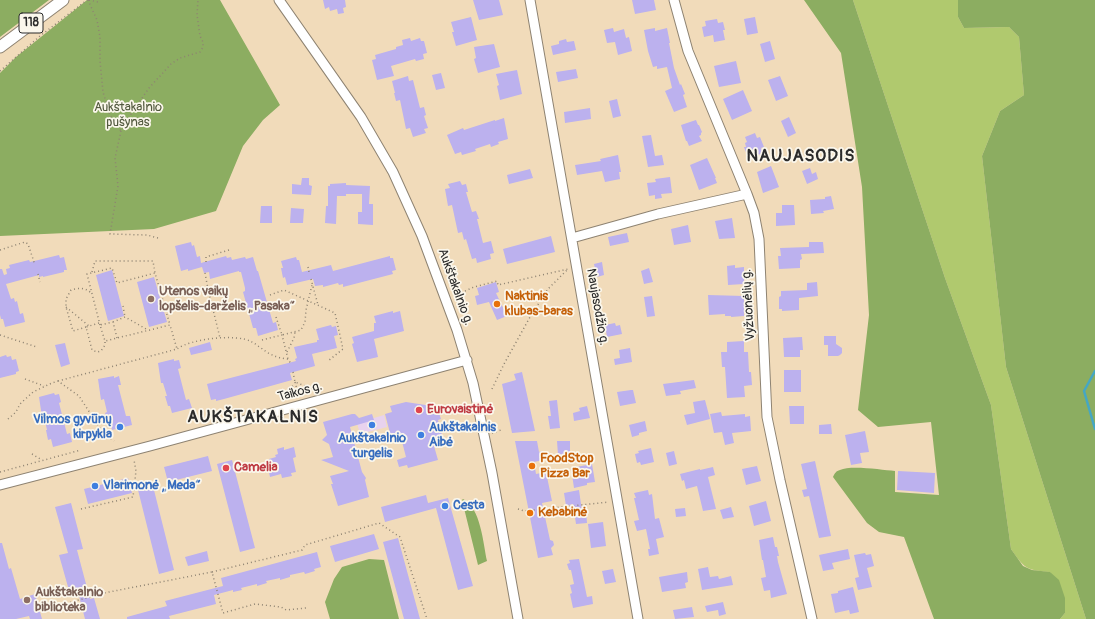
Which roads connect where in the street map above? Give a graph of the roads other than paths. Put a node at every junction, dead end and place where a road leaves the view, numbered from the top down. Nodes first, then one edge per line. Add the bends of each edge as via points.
1 (63, 0) edge
2 (279, 0) edge
3 (530, 0) edge
4 (674, 0) edge
5 (0, 47) edge
6 (747, 194) junction
7 (572, 238) junction
8 (467, 360) junction
9 (0, 485) edge
10 (518, 619) edge
11 (638, 619) edge
12 (812, 619) edge

1 - 5 main road, 118
2 - 8 street, Aukštakalnio g. via 361,117 393,172 422,236
3 - 7 street, Naujasodžio g.
4 - 6 street, Vyžuonėlių g. via 688,51
6 - 7 street via 658,214
6 - 12 street, Vyžuonėlių g. via 759,239 767,417
7 - 11 street, Naujasodžio g.
8 - 9 street, Taikos g.
8 - 10 street, Aukštakalnio g. via 492,473

